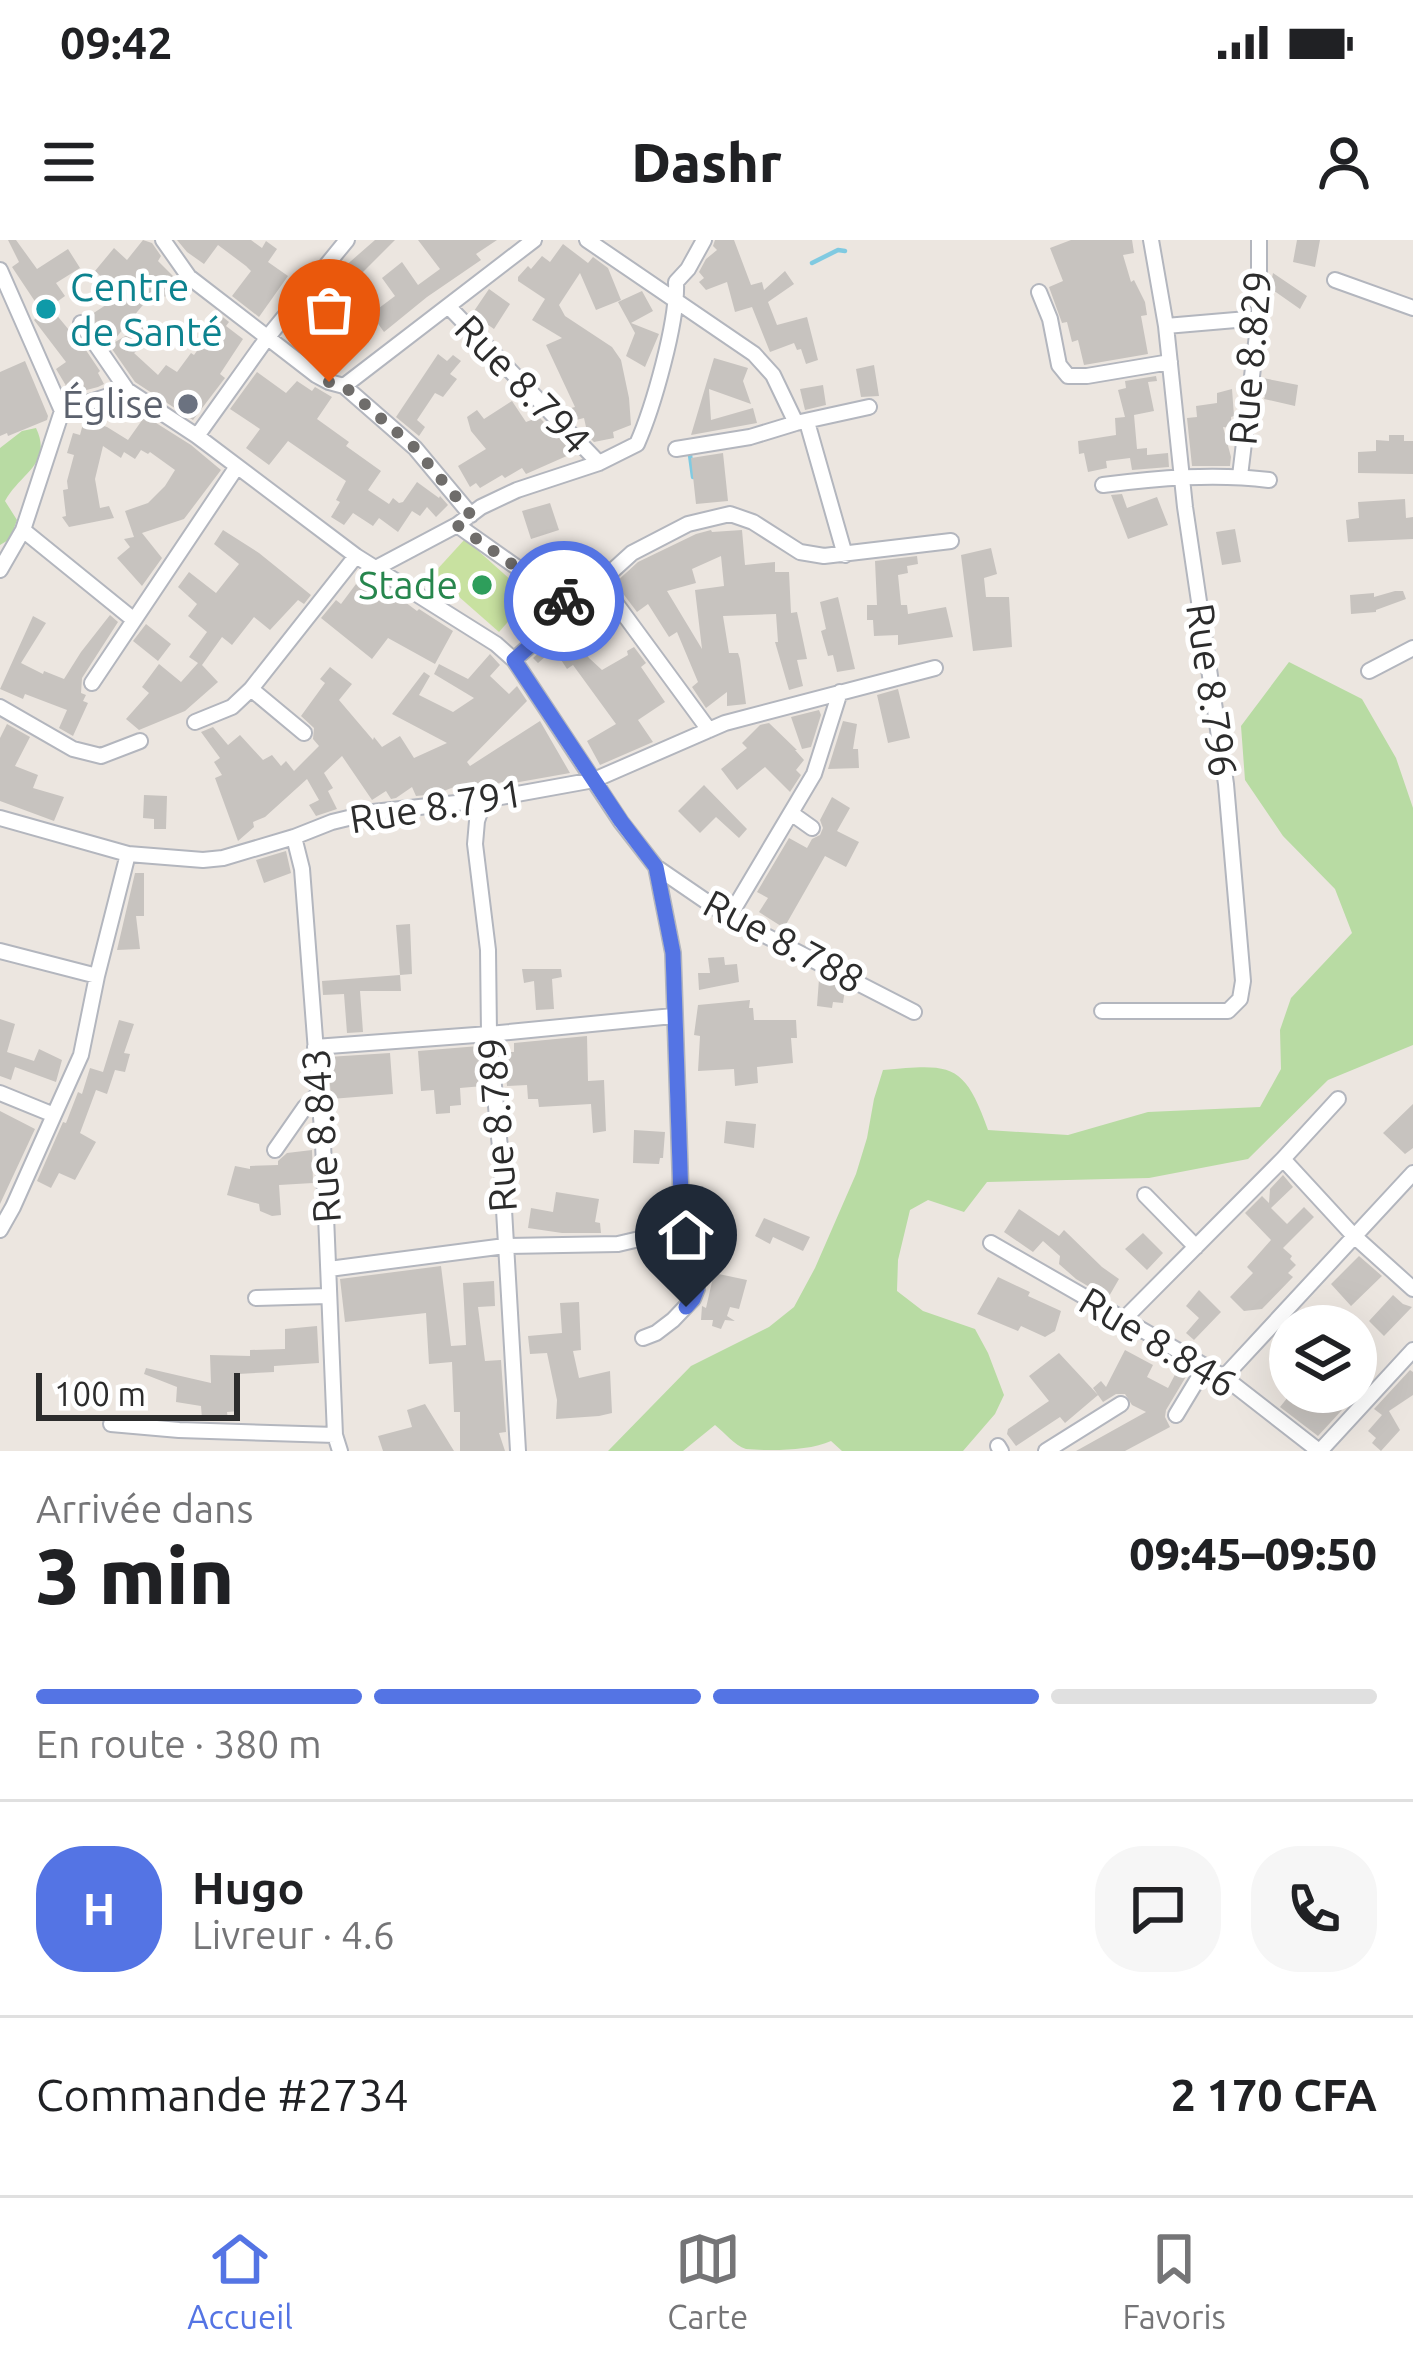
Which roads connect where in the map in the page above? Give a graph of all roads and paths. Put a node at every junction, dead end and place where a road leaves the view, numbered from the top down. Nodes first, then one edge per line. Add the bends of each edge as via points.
1 (163, 240) edge
2 (534, 240) edge
3 (587, 240) edge
4 (704, 240) edge
5 (1151, 240) edge
6 (1259, 240) edge
7 (340, 242) edge
8 (0, 270) edge
9 (1335, 280) dead end
10 (1039, 292) dead end
11 (677, 300) junction
12 (448, 306) junction
13 (1413, 308) edge
14 (1259, 318) junction
15 (81, 323) dead end
16 (1166, 326) junction
17 (267, 338) junction
18 (1170, 362) junction
19 (344, 386) junction
20 (127, 390) junction
21 (869, 407) dead end
22 (62, 411) junction
23 (802, 423) junction
24 (197, 436) junction
25 (676, 448) dead end
26 (599, 463) junction
27 (236, 468) junction
28 (1240, 476) junction
29 (1181, 479) junction
30 (1269, 480) dead end
31 (1103, 485) dead end
32 (471, 515) junction
33 (457, 525) junction
34 (23, 530) junction
35 (951, 541) dead end
36 (844, 555) junction
37 (356, 556) junction
38 (376, 568) junction
39 (0, 571) edge
40 (601, 583) junction
41 (573, 607) junction
42 (134, 620) junction
43 (1413, 648) edge
44 (514, 660) junction
45 (935, 668) dead end
46 (1369, 671) dead end
47 (92, 683) dead end
48 (250, 689) junction
49 (839, 692) junction
50 (0, 707) edge
51 (195, 722) dead end
52 (710, 730) junction
53 (304, 734) dead end
54 (140, 741) dead end
55 (594, 780) junction
56 (484, 800) junction
57 (791, 813) junction
58 (0, 818) edge
59 (812, 828) dead end
60 (294, 837) junction
61 (128, 854) junction
62 (656, 867) junction
63 (729, 917) junction
64 (0, 951) edge
65 (97, 976) junction
66 (1102, 1011) dead end
67 (914, 1012) dead end
68 (673, 1016) junction
69 (489, 1034) junction
70 (315, 1047) junction
71 (0, 1093) edge
72 (319, 1094) junction
73 (1338, 1100) dead end
74 (54, 1115) junction
75 (275, 1150) dead end
76 (1283, 1159) junction
77 (1413, 1173) edge
78 (1145, 1195) dead end
79 (6, 1204) edge
80 (682, 1228) junction
81 (0, 1230) edge
82 (1353, 1235) junction
83 (991, 1243) dead end
84 (505, 1246) junction
85 (1196, 1247) junction
86 (329, 1268) junction
87 (1413, 1289) edge
88 (328, 1295) junction
89 (256, 1298) dead end
90 (1123, 1320) junction
91 (643, 1338) dead end
92 (1413, 1350) edge
93 (1205, 1367) junction
94 (1224, 1377) junction
95 (1121, 1404) dead end
96 (1176, 1415) dead end
97 (111, 1424) dead end
98 (338, 1443) edge
99 (518, 1451) edge
100 (1046, 1451) edge
101 (1319, 1451) edge

1 - 17 street via 189,277
2 - 12 street
3 - 11 street
4 - 11 street via 676,283
5 - 16 street, Rue 8.796
6 - 14 street, Rue 8.829
7 - 17 street
8 - 22 street
9 - 13 street
10 - 18 street via 1068,376
11 - 23 street via 754,354
11 - 26 street via 637,444
12 - 19 street
12 - 26 street, Rue 8.794
14 - 16 street
14 - 28 street, Rue 8.829
15 - 20 street
16 - 18 street, Rue 8.796
17 - 19 street
17 - 24 street
18 - 29 street, Rue 8.796
19 - 32 street via 415,448
20 - 22 street
20 - 24 street, Rue 8.788
21 - 23 street
22 - 34 street
23 - 25 street
23 - 36 street
24 - 27 street, Rue 8.788
26 - 32 street
27 - 37 street, Rue 8.788
27 - 42 street
28 - 29 street
28 - 30 street
29 - 31 street
29 - 66 street, Rue 8.796 via 1226,784 1244,981 1228,1011
32 - 33 street
33 - 38 street
33 - 41 street
34 - 39 street
34 - 42 street
35 - 36 street
36 - 40 street via 800,552 730,514 688,524 632,553
37 - 38 street, Rue 8.788
37 - 48 street
38 - 44 street, Rue 8.788
40 - 41 street
40 - 52 street
41 - 44 street
42 - 47 street
43 - 46 street
44 - 55 street, Rue 8.788
45 - 49 street, Rue 8.791
48 - 51 street via 232,707
48 - 53 street
49 - 52 street, Rue 8.791
49 - 57 street via 814,774
50 - 54 street via 101,756
52 - 55 street, Rue 8.791
55 - 56 street, Rue 8.791
55 - 62 street, Rue 8.788
56 - 60 street, Rue 8.791 via 373,812
56 - 69 street, Rue 8.789 via 475,844
57 - 59 street
57 - 63 street
58 - 61 street, Rue 8.791
60 - 61 street, Rue 8.791 via 203,860
60 - 70 street, Rue 8.843
61 - 65 street
62 - 63 street, Rue 8.788
62 - 68 street via 672,941
63 - 67 street, Rue 8.788
64 - 65 street
65 - 74 street via 81,1055
68 - 69 street
68 - 80 street
69 - 70 street
69 - 84 street, Rue 8.789
70 - 72 street, Rue 8.843
71 - 74 street
72 - 75 street
72 - 86 street, Rue 8.843
73 - 76 street
74 - 79 street
76 - 82 street
76 - 85 street
77 - 82 street
78 - 85 street
79 - 81 street
80 - 84 street via 618,1244
80 - 91 street via 697,1289 673,1320
82 - 87 street
82 - 94 street
83 - 90 street, Rue 8.846
84 - 86 street
84 - 99 street, Rue 8.789
85 - 90 street
86 - 88 street, Rue 8.843
88 - 89 street
88 - 98 street, Rue 8.843
90 - 93 street, Rue 8.846
92 - 101 street
93 - 94 street, Rue 8.846
93 - 96 street
94 - 101 street, Rue 8.846
95 - 100 street
97 - 98 street

